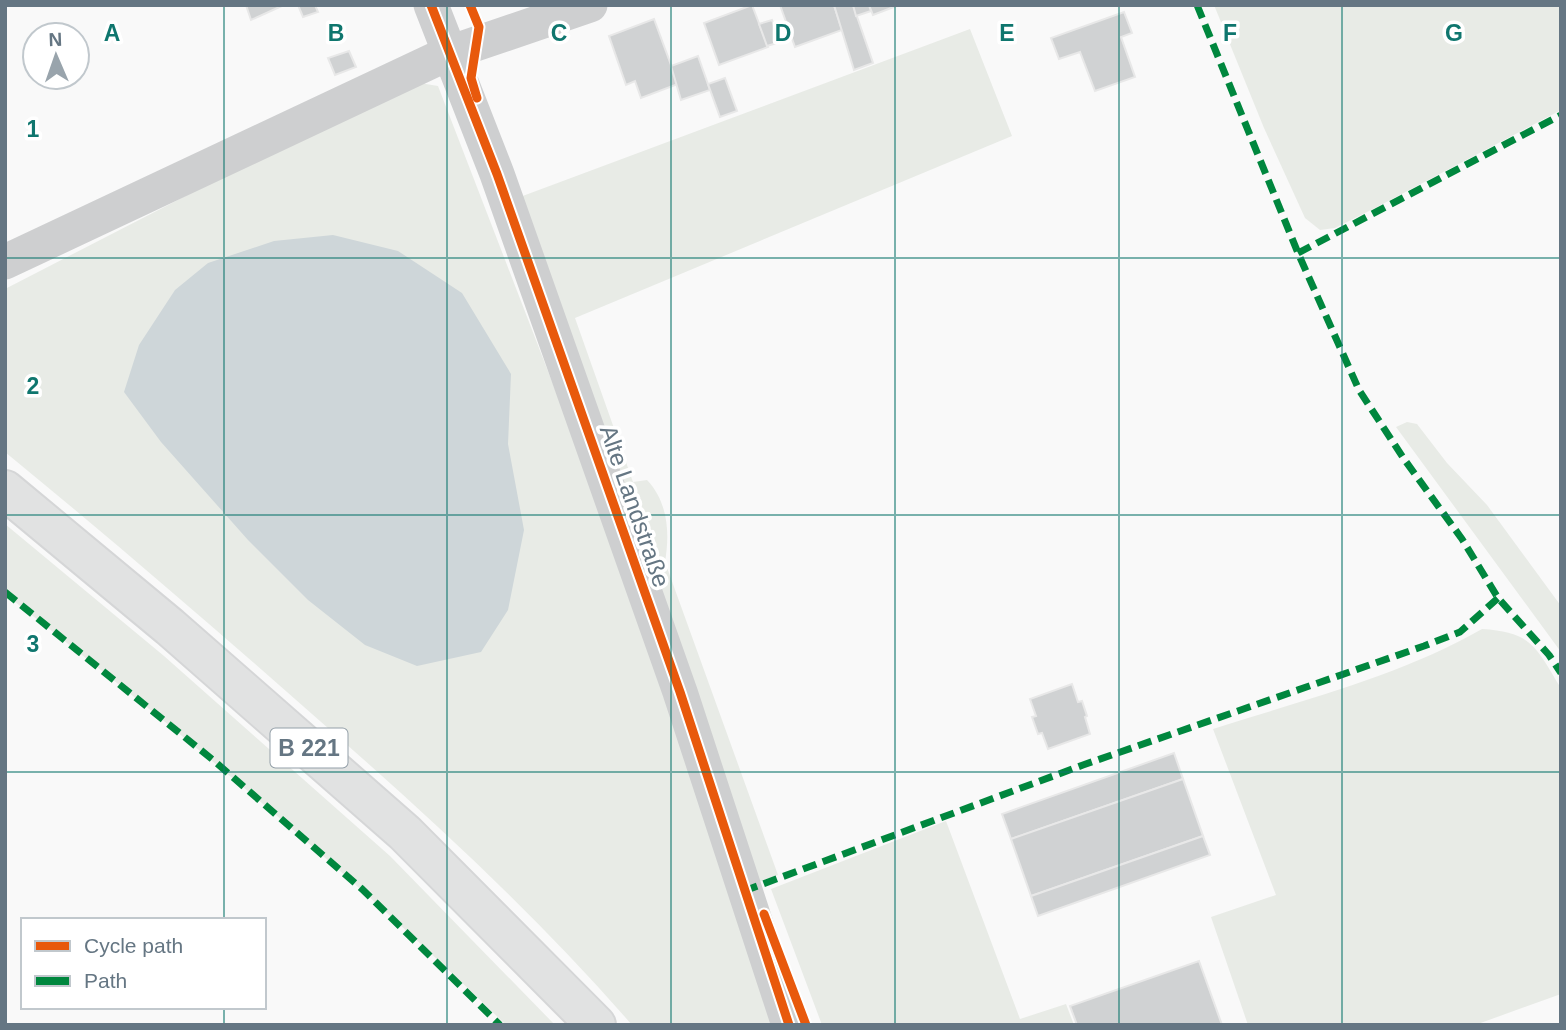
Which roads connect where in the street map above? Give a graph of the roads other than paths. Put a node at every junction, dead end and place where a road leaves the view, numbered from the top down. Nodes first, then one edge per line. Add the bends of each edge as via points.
1 (431, 5) edge
2 (590, 5) edge
3 (449, 53) junction
4 (5, 262) edge
5 (5, 490) edge
6 (596, 1025) edge
7 (789, 1025) edge

1 - 3 street, Alte Landstraße
2 - 3 street
3 - 4 street
3 - 7 street, Alte Landstraße via 497,174 680,692
5 - 6 main road, B 221 via 405,833

